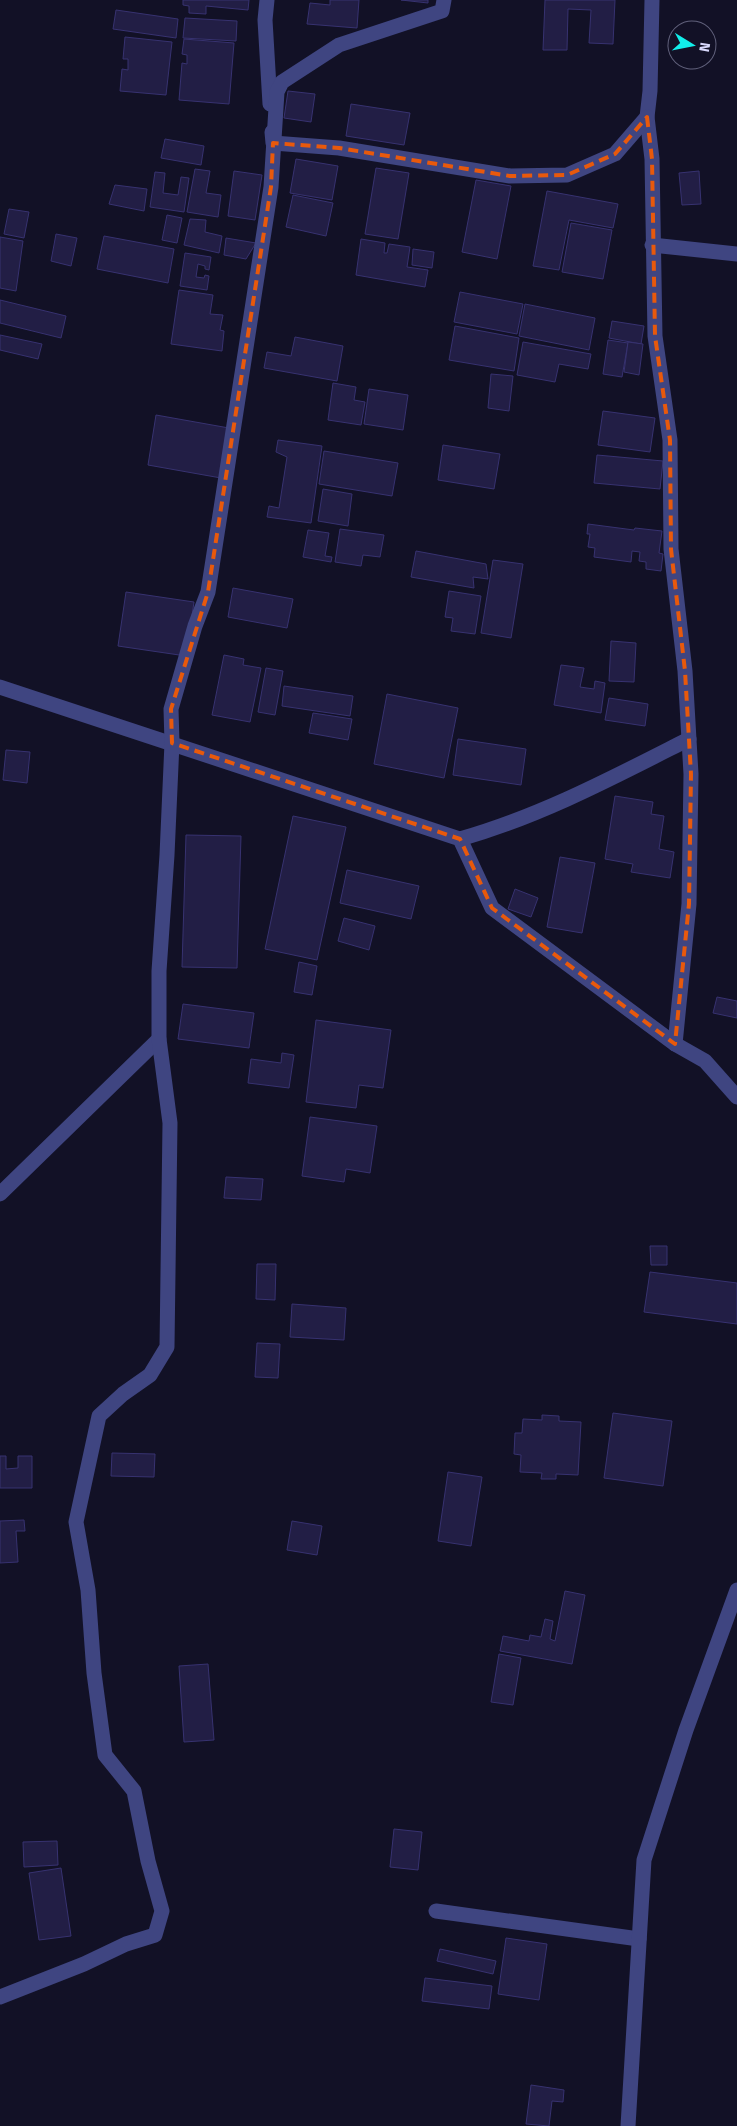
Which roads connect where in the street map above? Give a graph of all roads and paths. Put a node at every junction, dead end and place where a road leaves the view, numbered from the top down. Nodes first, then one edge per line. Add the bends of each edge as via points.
1 (267, 0) edge
2 (444, 0) edge
3 (652, 0) edge
4 (647, 117) junction
5 (273, 142) junction
6 (652, 245) junction
7 (737, 254) edge
8 (0, 687) edge
9 (689, 739) junction
10 (172, 743) junction
11 (460, 838) junction
12 (159, 1039) junction
13 (675, 1044) junction
14 (737, 1097) edge
15 (0, 1194) edge
16 (737, 1590) edge
17 (436, 1911) dead end
18 (639, 1939) junction
19 (0, 1997) edge
20 (628, 2126) edge

1 - 5 street via 264,20
2 - 5 street via 442,11 339,45 282,82 277,92
3 - 4 street
4 - 5 street via 615,154 567,175 510,176 339,148
4 - 6 street via 652,159
5 - 10 street via 271,187 208,592 171,709
6 - 7 street
6 - 9 street via 655,336 670,440 671,549 685,670
8 - 10 street
9 - 11 street via 576,796 502,827
9 - 13 street via 690,904
10 - 11 street
10 - 12 street via 159,971
11 - 13 street via 492,908
12 - 15 street
12 - 19 street via 170,1123 167,1347 150,1375 99,1416 76,1522 88,1590 94,1673 105,1755 134,1791 162,1911 154,1935
13 - 14 street via 705,1061
16 - 18 street via 686,1730 644,1860
17 - 18 street
18 - 20 street

